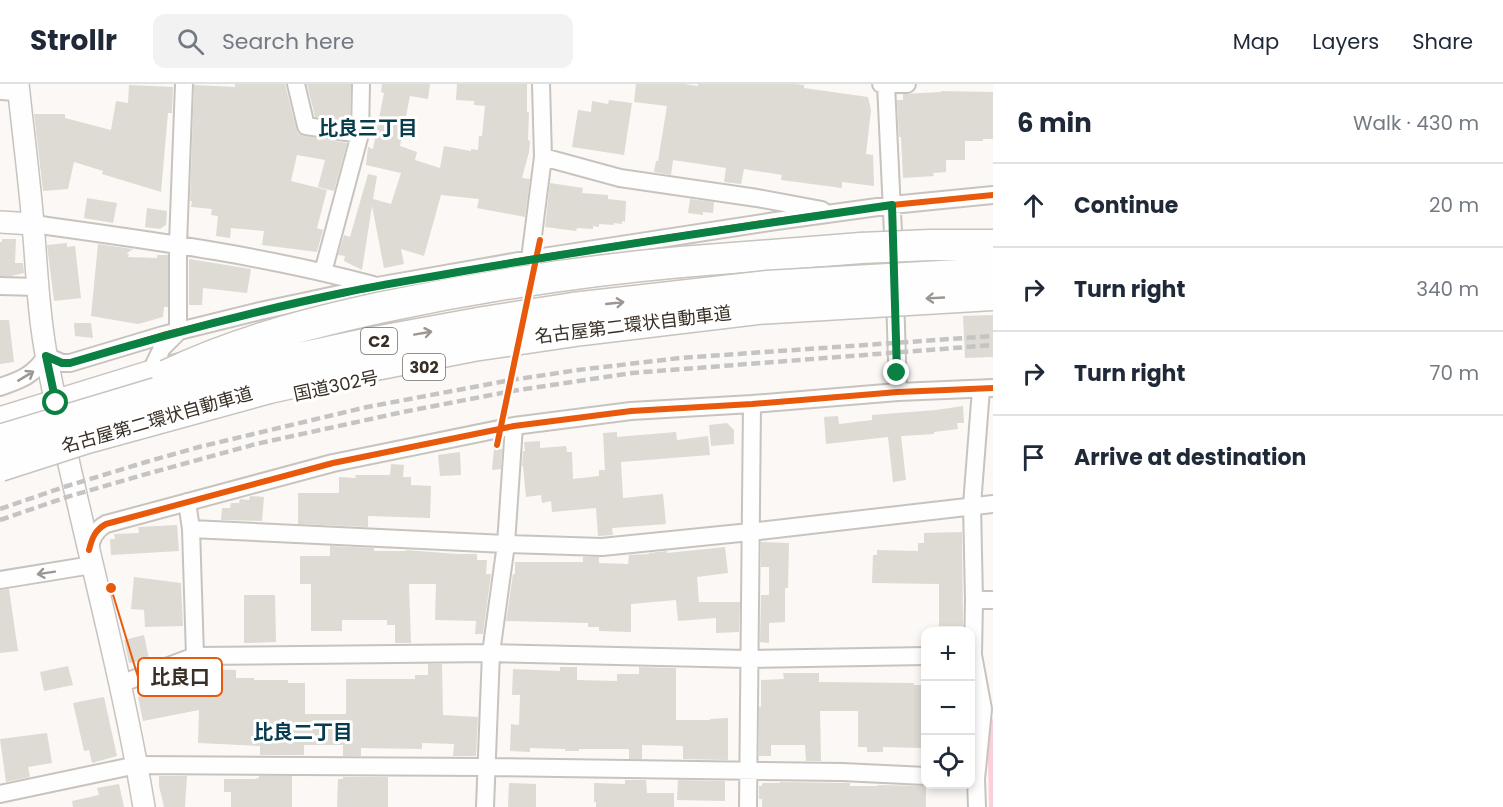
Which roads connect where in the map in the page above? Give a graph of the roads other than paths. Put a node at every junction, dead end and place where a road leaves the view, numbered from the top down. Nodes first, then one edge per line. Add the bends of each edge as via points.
1 (184, 84) edge
2 (296, 84) edge
3 (361, 84) edge
4 (541, 84) edge
5 (884, 84) edge
6 (907, 84) edge
7 (12, 89) edge
8 (360, 134) junction
9 (543, 157) junction
10 (993, 195) edge
11 (892, 205) junction
12 (837, 212) junction
13 (0, 222) edge
14 (33, 224) junction
15 (178, 244) junction
16 (993, 245) edge
17 (861, 255) junction
18 (530, 259) junction
19 (323, 272) junction
20 (993, 273) edge
21 (0, 286) edge
22 (377, 286) junction
23 (37, 287) junction
24 (993, 295) edge
25 (860, 314) dead end
26 (178, 332) junction
27 (46, 356) junction
28 (149, 375) junction
29 (0, 387) edge
30 (987, 388) edge
31 (898, 392) junction
32 (56, 403) junction
33 (752, 404) junction
34 (88, 413) junction
35 (0, 421) edge
36 (514, 426) junction
37 (0, 440) edge
38 (67, 456) junction
39 (0, 466) edge
40 (0, 478) edge
41 (188, 502) junction
42 (993, 504) edge
43 (972, 505) junction
44 (191, 529) junction
45 (750, 532) junction
46 (506, 544) junction
47 (90, 558) junction
48 (0, 580) edge
49 (974, 600) junction
50 (993, 600) edge
51 (973, 627) edge
52 (491, 653) junction
53 (195, 656) junction
54 (921, 656) edge
55 (748, 659) junction
56 (975, 665) edge
57 (120, 684) junction
58 (988, 709) edge
59 (137, 765) junction
60 (486, 767) junction
61 (975, 769) edge
62 (748, 771) junction
63 (921, 776) edge
64 (975, 789) edge
65 (0, 794) edge
66 (144, 807) edge
67 (485, 807) edge
68 (748, 807) edge
69 (977, 807) edge

1 - 15 street
2 - 8 street via 306,126
3 - 8 street
4 - 9 street
5 - 6 street
5 - 11 street
7 - 14 street
8 - 19 street
9 - 12 street via 620,178
9 - 18 street
10 - 11 street
11 - 12 street
11 - 31 street
12 - 18 street
13 - 14 street
14 - 15 street
14 - 23 street
15 - 19 street
15 - 26 street
16 - 17 highway, bridge via 930,245
17 - 28 highway via 499,297
17 - 34 highway, bridge via 606,269 340,316 226,350
18 - 22 street
19 - 22 street
34 -> 20 highway, 名古屋第二環状自動車道 / C2, bridge via 277,363 573,308 767,286
21 - 23 street
22 - 26 street
23 - 27 street
24 -> 39 highway, 名古屋第二環状自動車道 / C2, bridge via 757,309 473,346 269,388
25 - 38 highway, 国道302号 / 302 via 673,329 436,365 260,403
26 - 27 street via 70,363
26 - 28 street via 162,348
29 -> 27 street via 29,375
27 - 32 street
28 - 32 highway
30 - 31 street
30 - 43 street
31 - 33 street
32 - 35 highway
32 - 38 street
33 - 36 street via 631,411
33 - 45 street
34 - 37 highway, 名古屋第二環状自動車道 / C2, bridge
36 - 41 street via 333,463
36 - 46 street
38 - 40 highway, 国道302号 / 302
38 - 47 street
41 - 44 street
41 - 47 street via 106,524 93,537
42 - 43 street
43 - 45 street
43 - 49 street
44 - 46 street
44 - 53 street
45 - 46 street via 602,547
45 - 55 street
46 - 52 street
47 -> 48 street
47 - 57 street
49 - 50 street
49 - 51 street
52 - 53 street
52 - 55 street
52 - 60 street
53 - 57 street
54 - 55 street
55 - 62 street
56 - 58 street
57 - 59 street
58 - 61 street
59 - 60 street
59 - 65 street
59 - 66 street
60 - 62 street
60 - 67 street
62 - 63 street
62 - 68 street
64 - 69 street

